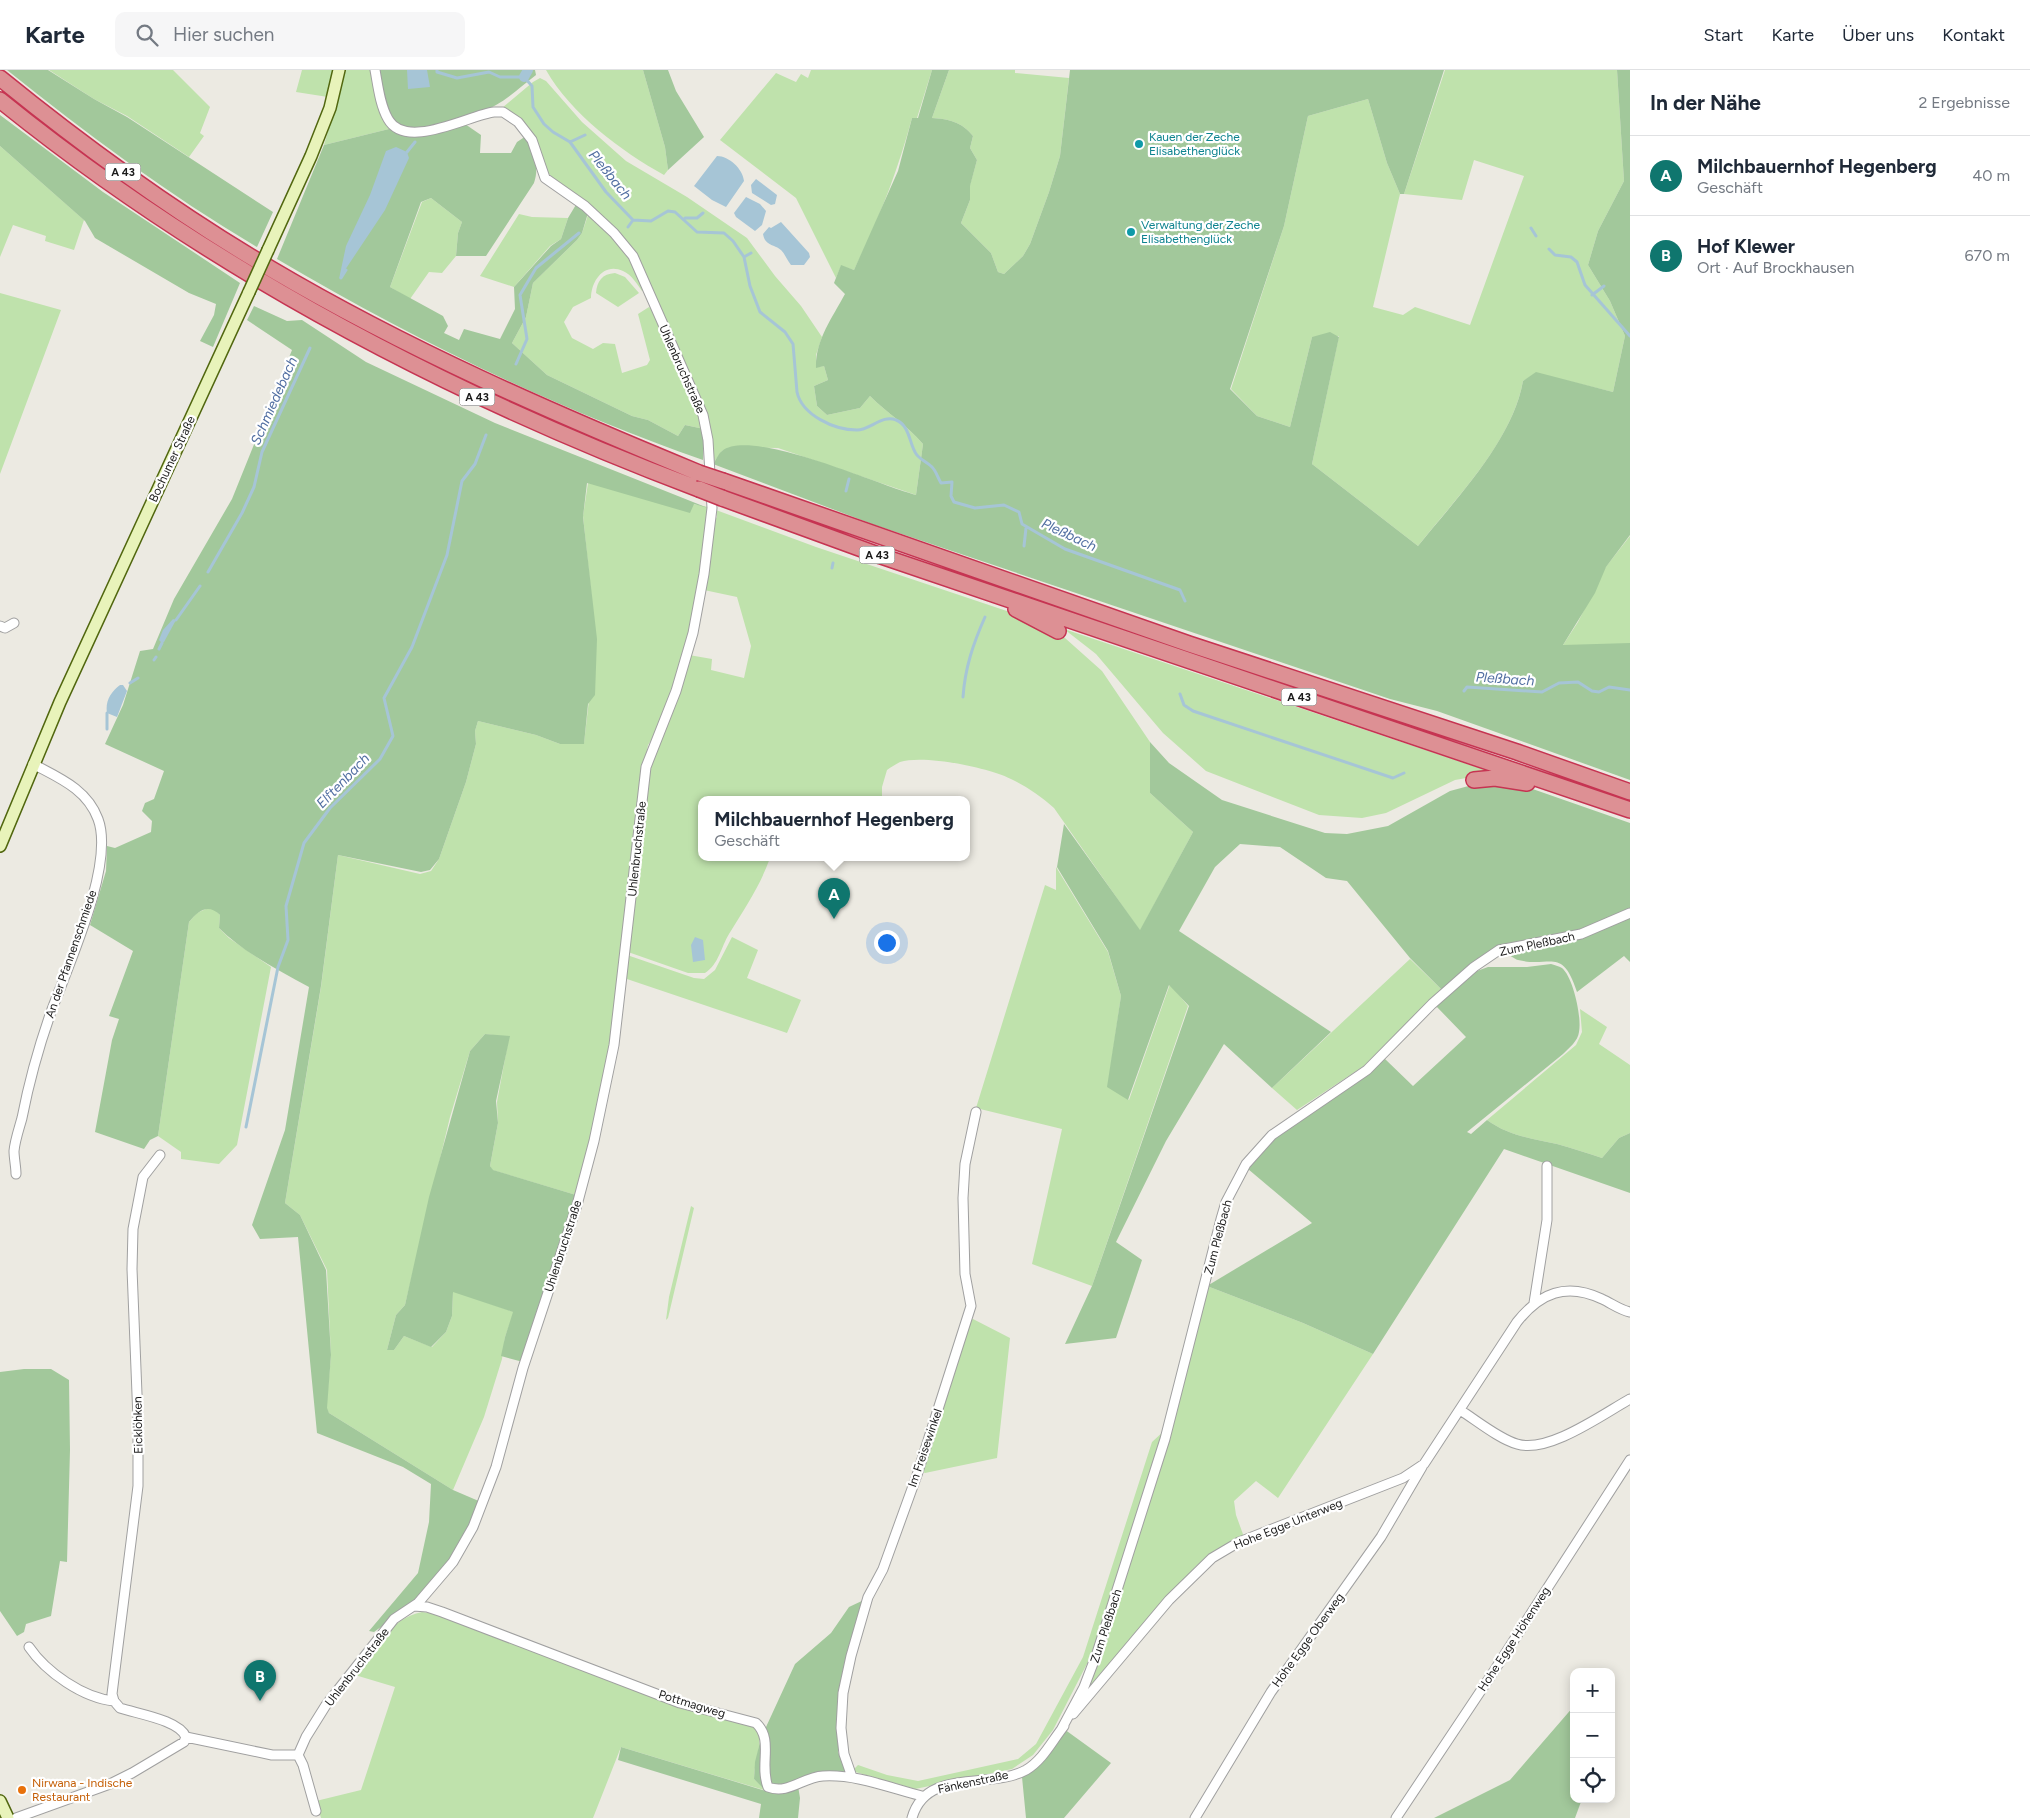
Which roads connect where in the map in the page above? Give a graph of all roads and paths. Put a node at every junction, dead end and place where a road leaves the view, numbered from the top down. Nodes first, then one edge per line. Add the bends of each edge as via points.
1 (340, 70) edge
2 (375, 70) edge
3 (0, 78) edge
4 (0, 100) edge
5 (989, 593) junction
6 (14, 623) dead end
7 (0, 626) edge
8 (1058, 631) dead end
9 (33, 764) junction
10 (1474, 780) dead end
11 (1630, 792) edge
12 (1608, 802) junction
13 (1630, 810) edge
14 (0, 846) edge
15 (1630, 913) edge
16 (976, 1112) dead end
17 (160, 1154) dead end
18 (1547, 1166) dead end
19 (16, 1174) dead end
20 (1534, 1303) junction
21 (1630, 1312) edge
22 (1630, 1399) edge
23 (1460, 1410) junction
24 (1630, 1460) edge
25 (1424, 1464) junction
26 (414, 1606) junction
27 (29, 1647) dead end
28 (114, 1701) junction
29 (1060, 1730) junction
30 (186, 1737) junction
31 (298, 1755) junction
32 (1019, 1772) joint
33 (852, 1776) junction
34 (922, 1796) junction
35 (0, 1801) edge
36 (316, 1811) dead end
37 (8, 1818) edge
38 (16, 1818) edge
39 (912, 1818) edge
40 (1195, 1818) edge
41 (1396, 1818) edge

1 - 9 main road, Bochumer Straße, bridge via 302,177
2 - 26 street, Uhlenbruchstraße via 385,113 389,121 401,130 425,131 494,112 503,112 511,117 532,140 546,178 585,206 629,250 703,415 708,440 712,508 693,633 672,704 646,766 617,1023 585,1175 485,1499 453,1562
3 - 11 highway, A 43, bridge via 149,191 252,258 337,307 513,394 699,473 1189,644
4 - 5 highway, A 43, bridge via 80,162 203,247 394,357 627,462
5 - 8 highway
5 - 12 highway, A 43
6 - 7 street via 5,628
9 - 14 main road, Bochumer Straße
9 - 19 street, An der Pfannenschmiede via 69,784 87,799 98,819 102,842 89,906 26,1096 14,1152
10 - 12 highway via 1514,780
12 - 13 highway, A 43
15 - 29 street, Zum Pleßbach via 1582,934 1499,950 1432,1004 1367,1070 1286,1123 1246,1164 1226,1202 1165,1439 1097,1653 1084,1687
16 - 33 street, Im Freisewinkel via 965,1164 963,1198 964,1274 971,1306 917,1475 883,1570 868,1598 851,1656 841,1728 844,1754
17 - 28 street, Eicklöhken via 143,1177 133,1228 138,1486 112,1694
18 - 20 street via 1547,1220
20 - 21 street, Hohe Egge Unterweg via 1545,1295 1572,1291 1588,1293
20 - 23 street, Hohe Egge Unterweg via 1517,1322
22 - 23 street via 1585,1425 1535,1446 1510,1442
23 - 25 street, Hohe Egge Unterweg
24 - 41 street, Hohe Egge Höhenweg
25 - 29 street, Hohe Egge Unterweg via 1403,1478 1239,1542 1212,1558 1169,1600
25 - 40 street, Hohe Egge Oberweg via 1381,1537 1271,1692
26 - 31 street, Uhlenbruchstraße via 394,1619 316,1721
26 - 33 street, Pottmagweg via 442,1612 680,1703 756,1723 764,1731 764,1776 768,1787 777,1790 791,1788 807,1778
27 - 28 street via 61,1677 100,1699
28 - 30 street via 120,1708 174,1724 184,1731
29 - 32 street, Hohe Egge Unterweg via 1036,1761
30 - 31 street via 272,1755
30 - 38 street via 184,1742 124,1777
31 - 36 street
32 - 34 street, Fänkenstraße via 939,1787
33 - 34 street, Pottmagweg
34 - 39 street, Fänkenstraße
35 - 37 main road

